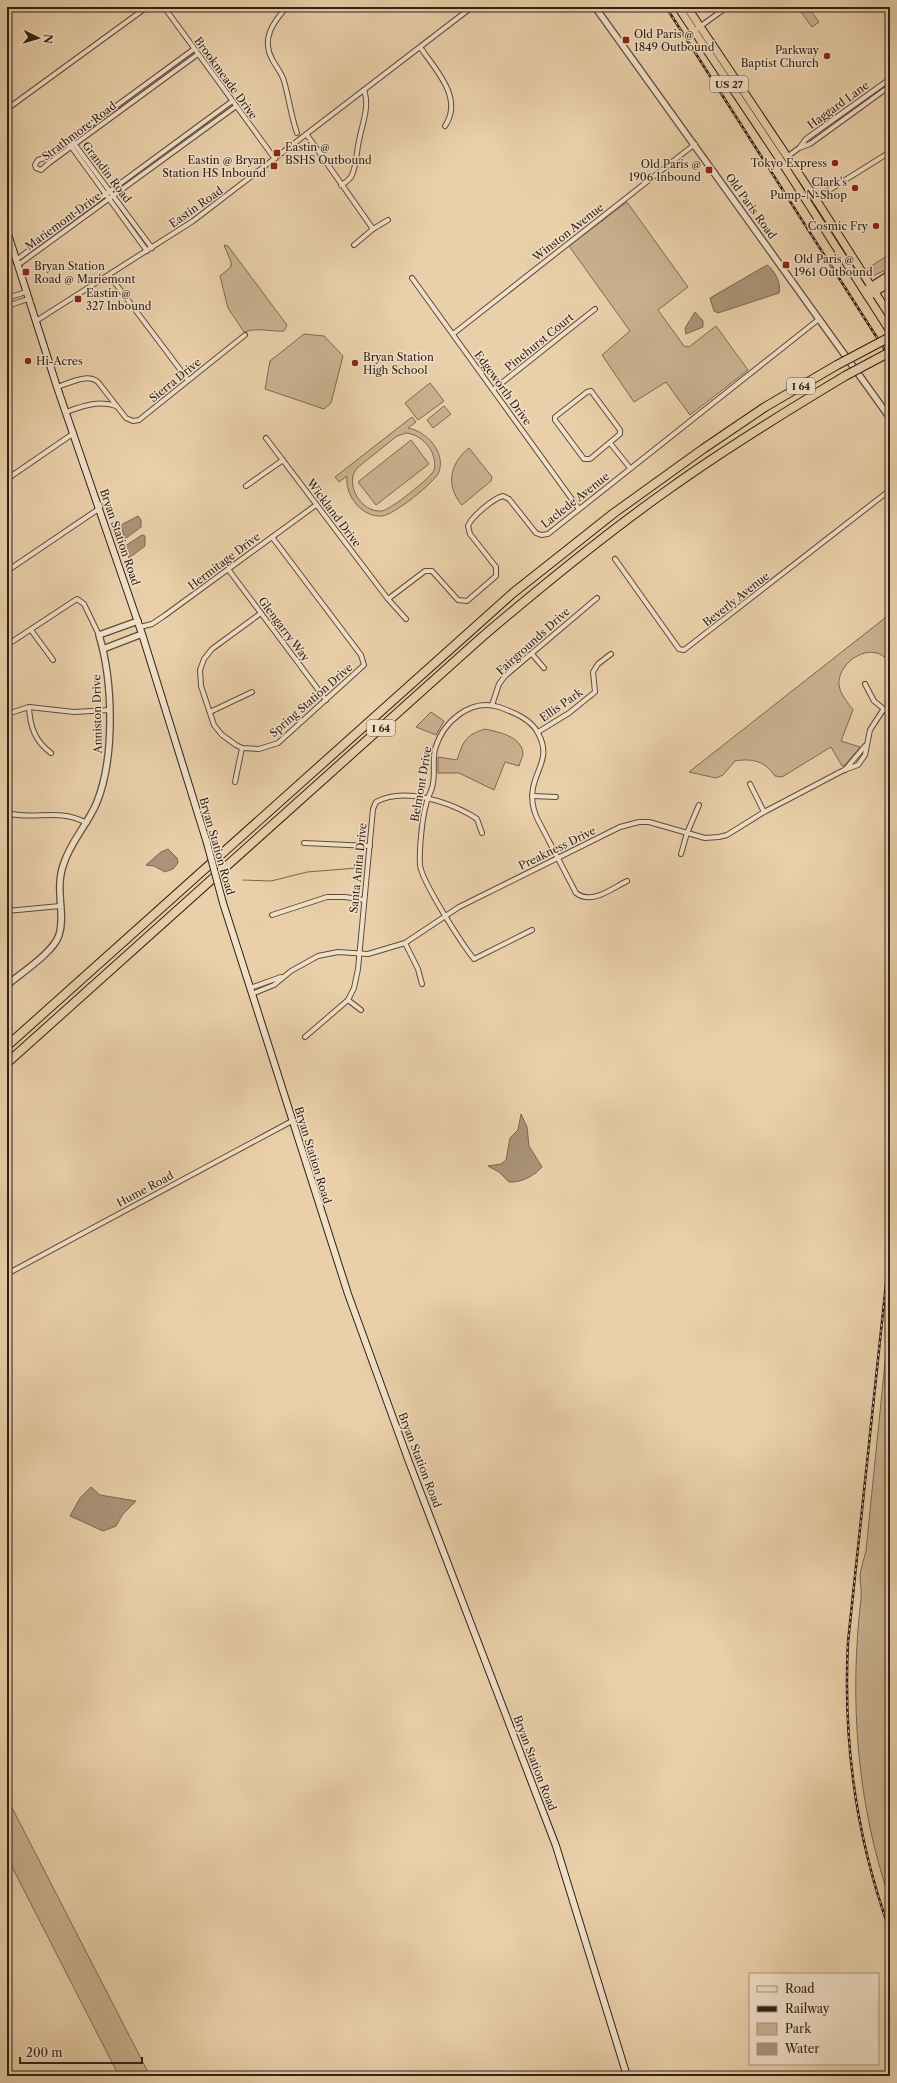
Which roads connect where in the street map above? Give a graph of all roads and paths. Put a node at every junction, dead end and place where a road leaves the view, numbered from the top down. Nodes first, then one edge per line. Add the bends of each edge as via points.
1 (147, 7) edge
2 (164, 7) edge
3 (287, 7) edge
4 (472, 7) edge
5 (595, 7) edge
6 (678, 7) edge
7 (687, 7) edge
8 (727, 7) edge
9 (697, 29) junction
10 (420, 47) junction
11 (194, 49) junction
12 (198, 54) junction
13 (890, 79) edge
14 (890, 86) edge
15 (364, 90) junction
16 (232, 102) junction
17 (235, 107) junction
18 (7, 109) edge
19 (444, 126) dead end
20 (297, 133) dead end
21 (307, 135) junction
22 (181, 139) junction
23 (70, 140) junction
24 (75, 144) junction
25 (694, 144) junction
26 (184, 145) junction
27 (71, 147) junction
28 (799, 148) junction
29 (890, 152) edge
30 (275, 159) junction
31 (784, 159) junction
32 (341, 185) junction
33 (110, 191) junction
34 (826, 192) dead end
35 (105, 194) junction
36 (114, 196) junction
37 (109, 200) junction
38 (388, 220) dead end
39 (373, 229) junction
40 (7, 231) edge
41 (354, 245) dead end
42 (152, 248) junction
43 (147, 251) junction
44 (17, 262) junction
45 (109, 275) junction
46 (890, 275) edge
47 (412, 278) dead end
48 (890, 282) edge
49 (870, 291) junction
50 (26, 292) junction
51 (7, 298) edge
52 (28, 299) junction
53 (7, 306) edge
54 (595, 309) dead end
55 (890, 316) edge
56 (819, 319) junction
57 (36, 321) junction
58 (890, 331) edge
59 (453, 334) junction
60 (245, 335) dead end
61 (890, 337) edge
62 (890, 352) edge
63 (188, 380) junction
64 (58, 387) junction
65 (494, 389) junction
66 (116, 406) junction
67 (66, 412) junction
68 (890, 418) edge
69 (74, 433) junction
70 (266, 438) dead end
71 (610, 443) junction
72 (283, 460) junction
73 (630, 468) junction
74 (7, 479) edge
75 (246, 486) dead end
76 (890, 490) edge
77 (316, 504) junction
78 (100, 508) junction
79 (579, 509) junction
80 (272, 537) junction
81 (615, 559) dead end
82 (228, 569) junction
83 (7, 571) edge
84 (597, 598) dead end
85 (388, 599) junction
86 (261, 613) junction
87 (406, 619) dead end
88 (139, 624) junction
89 (31, 630) junction
90 (142, 634) junction
91 (99, 635) junction
92 (7, 645) edge
93 (103, 649) junction
94 (532, 654) junction
95 (611, 654) dead end
96 (53, 660) dead end
97 (544, 668) dead end
98 (865, 684) dead end
99 (252, 692) dead end
100 (326, 700) junction
101 (492, 706) junction
102 (29, 707) junction
103 (108, 710) junction
104 (883, 710) junction
105 (210, 712) junction
106 (7, 714) edge
107 (890, 714) edge
108 (538, 732) junction
109 (865, 745) junction
110 (242, 748) junction
111 (51, 753) dead end
112 (844, 770) junction
113 (235, 782) dead end
114 (750, 784) dead end
115 (532, 796) junction
116 (556, 797) dead end
117 (428, 800) junction
118 (699, 805) dead end
119 (764, 812) junction
120 (7, 813) edge
121 (87, 823) junction
122 (482, 833) dead end
123 (687, 833) junction
124 (304, 843) dead end
125 (370, 846) junction
126 (681, 854) dead end
127 (557, 857) junction
128 (627, 881) dead end
129 (364, 900) junction
130 (60, 906) junction
131 (7, 911) edge
132 (272, 915) dead end
133 (446, 916) junction
134 (532, 930) dead end
135 (405, 943) junction
136 (359, 953) junction
137 (282, 977) junction
138 (422, 984) dead end
139 (7, 985) edge
140 (251, 991) junction
141 (348, 1000) junction
142 (361, 1010) dead end
143 (305, 1037) dead end
144 (7, 1046) edge
145 (7, 1063) edge
146 (292, 1121) junction
147 (7, 1274) edge
148 (627, 2076) edge

1 - 18 street
2 - 11 street, Brookmeade Drive
3 - 20 street via 272,25 268,35 268,46 284,81
4 - 10 street, Eastin Road
5 - 25 street, Old Paris Road
6 - 9 highway, US 27
7 - 9 highway, US 27
8 - 9 street
9 - 31 highway, US 27
10 - 15 street, Eastin Road
10 - 19 street via 451,96 451,114
11 - 12 street, Brookmeade Drive
11 - 23 street, Strathmore Road
12 - 16 street, Brookmeade Drive
12 - 24 street, Strathmore Road
13 - 28 street, Haggard Lane via 806,139
14 - 28 street, Haggard Lane via 810,144
15 - 21 street, Eastin Road
15 - 32 street via 365,114 358,154 351,176
16 - 17 street, Brookmeade Drive
16 - 22 street, Mariemont Drive
17 - 26 street, Mariemont Drive
17 - 30 street, Brookmeade Drive
21 - 30 street, Eastin Road
21 - 32 street
22 - 26 street
22 - 33 street, Mariemont Drive
23 - 24 street, Grandin Road
23 - 27 street, Grandin Road
23 - 27 street, Strathmore Road via 38,160 36,168 44,169
24 - 27 street, Strathmore Road
24 - 33 street, Grandin Road
25 - 56 street, Old Paris Road
25 - 59 street, Winston Avenue
26 - 36 street, Mariemont Drive
27 - 35 street, Grandin Road
28 - 31 street, Haggard Lane
29 - 34 street
30 - 42 street, Eastin Road via 193,221
31 - 49 highway, US 27
32 - 39 street
33 - 35 street, Mariemont Drive
33 - 36 street, Grandin Road
35 - 37 street, Grandin Road
35 - 44 street, Mariemont Drive
36 - 37 street, Mariemont Drive
36 - 42 street, Grandin Road
37 - 43 street, Grandin Road
37 - 44 street, Mariemont Drive
38 - 39 street
39 - 41 street
40 - 44 main road, Bryan Station Road
42 - 43 street, Eastin Road
43 - 45 street, Eastin Road
44 - 50 main road, Bryan Station Road
45 - 57 street, Eastin Road
45 - 63 street
46 - 49 highway
47 - 59 street, Edgeworth Drive
48 - 49 highway
49 - 55 highway, US 27
49 - 58 highway, US 27
50 - 51 street
50 - 52 main road, Bryan Station Road
52 - 53 street
52 - 57 main road, Bryan Station Road
54 - 65 street, Pinehurst Court
56 - 68 street, Old Paris Road
56 - 73 street, Laclede Avenue
57 - 64 main road, Bryan Station Road
59 - 65 street, Edgeworth Drive
60 - 63 street, Sierra Drive
61 - 144 highway, I 64, bridge via 765,407 703,449 614,513 513,593
62 - 145 highway, I 64, bridge via 845,376 706,463 555,575 482,637
63 - 66 street, Sierra Drive via 139,420 130,420
64 - 66 street, Sierra Drive via 93,378
64 - 67 main road, Bryan Station Road
65 - 79 street, Edgeworth Drive
66 - 67 street via 97,403
67 - 69 main road, Bryan Station Road
69 - 74 street
69 - 78 main road, Bryan Station Road
70 - 72 street, Wickland Drive
71 - 71 street via 590,459 584,459 555,420 556,417 591,391 620,430 618,437
71 - 73 street
72 - 75 street
72 - 77 street, Wickland Drive
73 - 79 street, Laclede Avenue
76 - 81 street, Beverly Avenue via 684,650 678,648
77 - 80 street, Hermitage Drive
77 - 85 street, Wickland Drive
78 - 83 street
78 - 88 main road, Bryan Station Road
79 - 85 street, Laclede Avenue via 548,534 541,535 536,533 509,499 503,496 497,498 471,519 468,526 470,534 496,567 496,576 467,601 461,602 435,573 425,571
80 - 82 street, Hermitage Drive
80 - 100 street, Spring Station Drive via 363,658 364,666
82 - 86 street, Glengarry Way
82 - 88 street, Hermitage Drive via 156,622
84 - 94 street, Fairgrounds Drive
85 - 87 street, Wickland Drive
86 - 100 street, Glengarry Way
86 - 105 street via 212,649 202,662 199,677
88 - 90 main road, Bryan Station Road
88 - 91 street
89 - 91 street, Anniston Drive via 75,599 79,599 87,609
89 - 92 street
89 - 96 street
90 - 93 street
90 - 140 main road, Bryan Station Road, bridge
91 - 93 street, Anniston Drive
93 - 103 street, Anniston Drive
94 - 97 street
94 - 101 street, Fairgrounds Drive via 505,676 499,684
95 - 108 street, Ellis Park via 598,664 593,672 594,692 573,711
98 - 104 street via 874,701
99 - 105 street
100 - 110 street, Spring Station Drive via 278,743 259,749
101 - 108 street, Belmont Drive via 520,716
101 - 117 street, Belmont Drive via 478,706 464,711 446,728 435,749 433,782
102 - 103 street via 74,712
102 - 106 street
102 - 111 street via 30,723 35,735 42,746
103 - 121 street, Anniston Drive via 110,732 107,766 97,801
104 - 107 street
104 - 109 street, Preakness Drive via 870,730
105 - 110 street via 214,725 222,735
108 - 115 street via 543,759
109 - 112 street, Preakness Drive
109 - 112 street, Preakness Drive via 865,755 858,765
110 - 113 street
112 - 119 street, Preakness Drive
114 - 119 street
115 - 116 street
115 - 127 street via 533,808
117 - 122 street, Santa Anita Drive via 471,815 477,819
117 - 125 street, Santa Anita Drive via 407,795 376,802 373,809
117 - 133 street, Belmont Drive via 424,813 420,866 424,879
118 - 123 street
119 - 123 street, Preakness Drive via 723,836 705,838
120 - 121 street via 65,814
121 - 130 street, Anniston Drive via 64,862 59,879
123 - 126 street
123 - 127 street, Preakness Drive via 649,822 629,824
124 - 125 street
125 - 129 street, Santa Anita Drive
127 - 128 street via 576,893 584,897 594,897
127 - 133 street, Preakness Drive
129 - 132 street via 327,897
129 - 136 street, Santa Anita Drive
130 - 131 street
130 - 139 street, Anniston Drive via 60,930 56,942
133 - 134 street, Belmont Drive via 474,959
133 - 135 street, Preakness Drive
135 - 136 street, Preakness Drive via 382,951
135 - 138 street via 418,969
136 - 137 street, Preakness Drive via 338,952 318,956
136 - 141 street, Santa Anita Drive via 357,979
137 - 140 street, Preakness Drive
137 - 140 street, Preakness Drive via 274,985
140 - 146 main road, Bryan Station Road
141 - 142 street
141 - 143 street, Santa Anita Drive
146 - 147 street, Hume Road
146 - 148 main road, Bryan Station Road via 378,1379 556,1846

